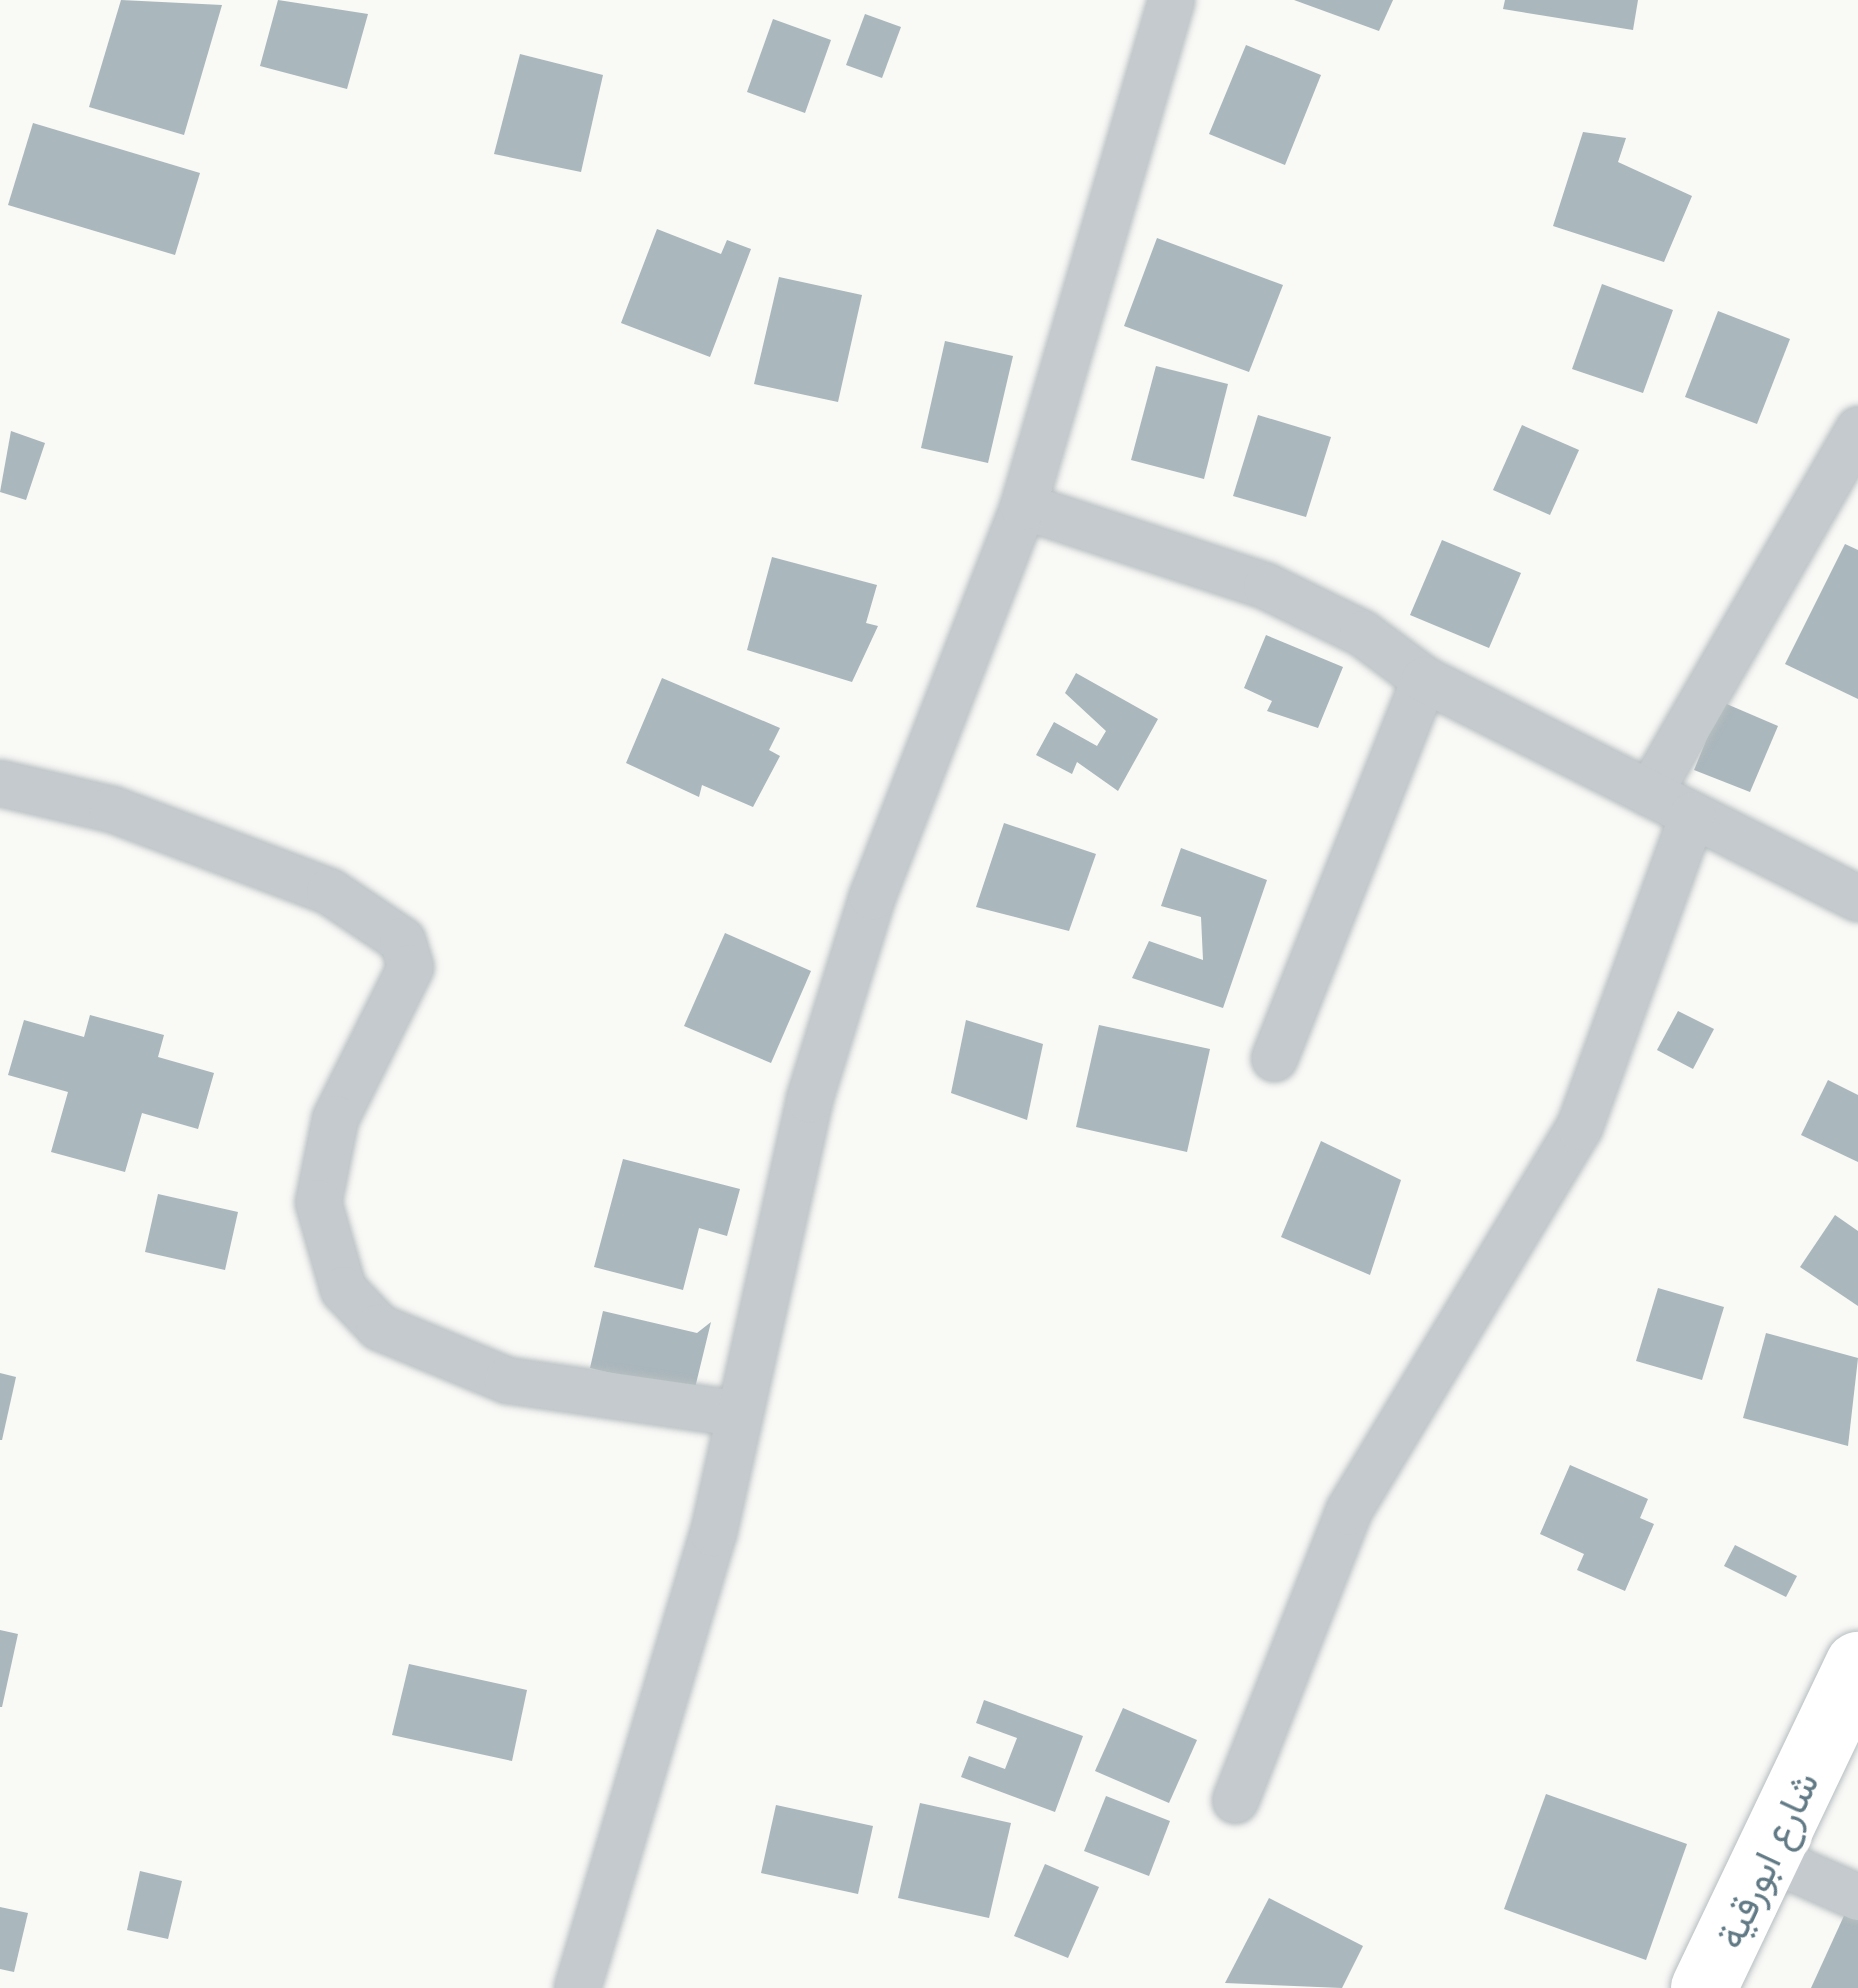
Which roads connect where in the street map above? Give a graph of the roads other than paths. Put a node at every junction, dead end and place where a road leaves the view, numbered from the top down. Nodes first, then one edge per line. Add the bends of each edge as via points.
1 (1171, 0) edge
2 (1858, 429) edge
3 (1023, 506) junction
4 (1424, 680) junction
5 (0, 783) edge
6 (1649, 793) junction
7 (1692, 815) junction
8 (1858, 898) edge
9 (1274, 1058) dead end
10 (736, 1413) junction
11 (1858, 1665) edge
12 (1235, 1800) dead end
13 (1770, 1858) junction
14 (1858, 1897) edge
15 (577, 1988) edge
16 (1704, 1988) edge

1 - 3 street
2 - 6 street
3 - 4 street via 1266,586 1362,633
3 - 10 street via 872,896 808,1099
4 - 6 street
4 - 9 street
5 - 10 street via 112,809 329,891 402,940 410,967 335,1118 318,1202 343,1289 380,1327 507,1380
6 - 7 street
7 - 8 street
7 - 12 street via 1579,1127 1370,1469
10 - 15 street via 713,1533
11 - 13 main road, شارع ابورقية
13 - 14 street
13 - 16 main road, شارع ابورقية

